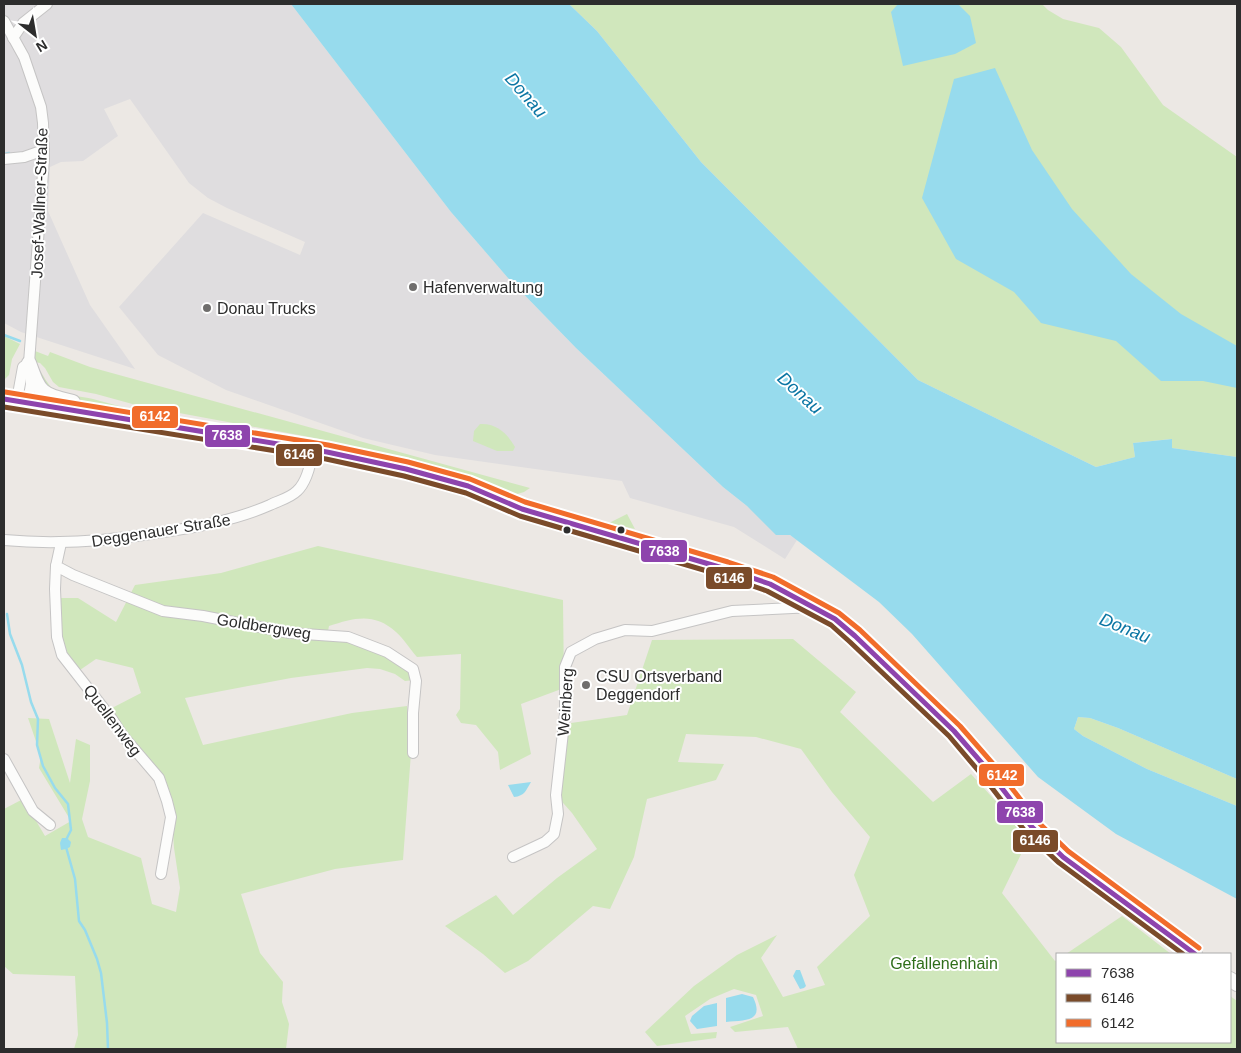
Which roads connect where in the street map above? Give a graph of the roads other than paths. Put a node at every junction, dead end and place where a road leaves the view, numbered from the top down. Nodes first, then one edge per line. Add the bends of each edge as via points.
1 (47, 4) edge
2 (4, 21) edge
3 (13, 38) junction
4 (44, 150) junction
5 (4, 159) edge
6 (30, 362) junction
7 (16, 401) edge
8 (108, 416) junction
9 (313, 449) junction
10 (4, 540) edge
11 (61, 542) junction
12 (56, 566) junction
13 (814, 607) junction
14 (413, 753) dead end
15 (4, 759) edge
16 (50, 825) dead end
17 (513, 857) dead end
18 (161, 874) dead end
19 (1194, 953) edge

1 - 3 street via 23,23
2 - 3 street, Josef-Wallner-Straße
3 - 4 street, Josef-Wallner-Straße via 24,56 41,107
4 - 5 street
4 - 6 street, Josef-Wallner-Straße
6 - 7 street, Josef-Wallner-Straße via 23,368
6 - 8 main road via 37,384 46,395 98,407
7 - 8 main road
8 - 9 main road
9 - 11 street, Deggenauer Straße via 312,460 296,492 246,515 141,536 95,542
9 - 13 main road via 406,468 468,486 522,509 770,584
10 - 11 street, Deggenauer Straße
11 - 12 street
12 - 14 street, Goldbergweg via 163,611 290,633 348,637 387,652 413,668 416,681
12 - 18 street, Quellenweg via 56,630 62,655 159,778 167,801 171,817
13 - 17 street, Weinberg via 732,611 652,631 625,630 595,639 571,652 565,667 565,714 554,834 545,842
13 - 19 main road via 855,636 954,731 1031,826 1064,857
15 - 16 street via 33,811

